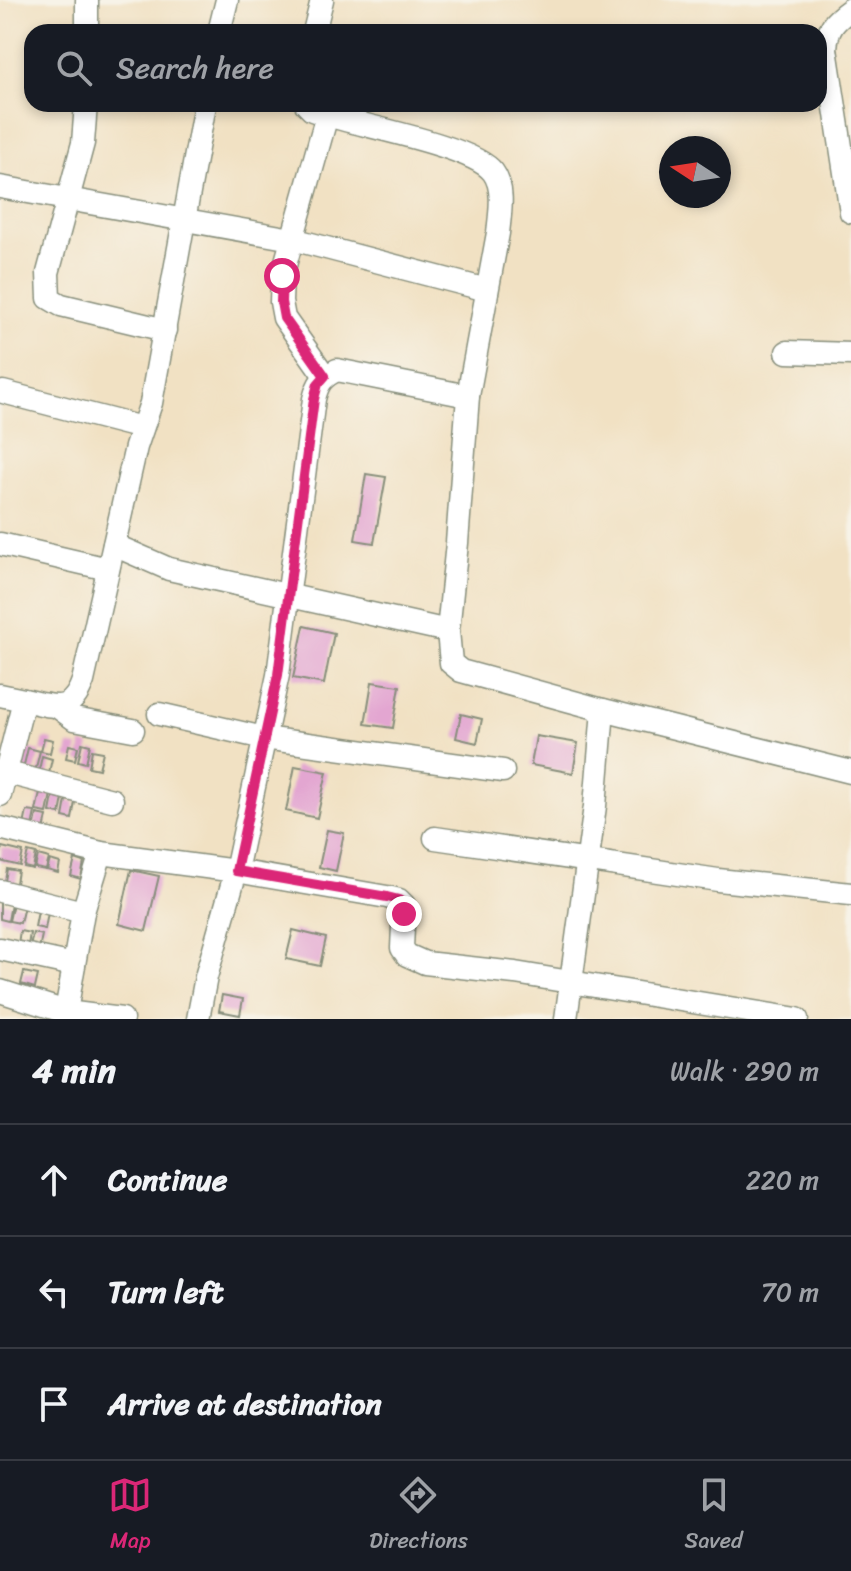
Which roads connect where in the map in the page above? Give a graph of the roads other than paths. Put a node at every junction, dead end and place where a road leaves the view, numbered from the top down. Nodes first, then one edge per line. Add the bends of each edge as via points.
1 (87, 0) edge
2 (227, 0) edge
3 (322, 0) edge
4 (851, 9) edge
5 (87, 24) edge
6 (221, 24) edge
7 (316, 24) edge
8 (827, 34) edge
9 (827, 56) edge
10 (85, 112) edge
11 (204, 112) edge
12 (318, 112) edge
13 (327, 115) junction
14 (0, 187) edge
15 (68, 199) junction
16 (851, 212) edge
17 (184, 220) junction
18 (292, 239) junction
19 (487, 290) junction
20 (165, 330) junction
21 (787, 352) dead end
22 (851, 354) edge
23 (325, 376) junction
24 (3, 392) dead end
25 (468, 396) junction
26 (142, 428) junction
27 (0, 544) edge
28 (114, 545) junction
29 (108, 569) junction
30 (289, 596) junction
31 (448, 631) junction
32 (0, 695) edge
33 (24, 700) junction
34 (59, 708) junction
35 (603, 710) junction
36 (159, 714) dead end
37 (133, 730) dead end
38 (264, 738) junction
39 (2, 771) edge
40 (503, 771) dead end
41 (851, 772) edge
42 (0, 795) edge
43 (112, 800) dead end
44 (0, 828) edge
45 (435, 838) dead end
46 (101, 853) junction
47 (586, 861) junction
48 (236, 871) junction
49 (0, 891) edge
50 (851, 894) edge
51 (83, 912) junction
52 (0, 949) edge
53 (74, 965) junction
54 (572, 983) junction
55 (0, 991) edge
56 (66, 1012) junction
57 (122, 1019) edge
58 (198, 1019) edge
59 (566, 1019) edge
60 (797, 1019) edge

1 - 5 street
2 - 6 street
3 - 7 street
4 - 8 street
9 - 16 street
10 - 15 street
11 - 17 street
12 - 13 street
13 - 18 street
13 - 19 street via 450,149 492,171 500,209
14 - 15 street
15 - 17 street
15 - 20 street via 48,273 49,298
17 - 18 street
17 - 20 street
18 - 19 street
18 - 23 street via 282,276 284,318
19 - 25 street
20 - 26 street
21 - 22 street
23 - 25 street via 337,370
23 - 30 street via 314,399
24 - 26 street
25 - 31 street
26 - 28 street
27 - 29 street
28 - 29 street
28 - 30 street via 169,569
29 - 34 street via 83,681 79,692
30 - 31 street
30 - 38 street
31 - 35 street via 451,663 461,671
32 - 33 street
33 - 34 street
33 - 39 street
34 - 37 street via 74,719
35 - 41 street
35 - 47 street
36 - 38 street
38 - 40 street
38 - 48 street
39 - 42 street
39 - 43 street
44 - 46 street
45 - 47 street
46 - 48 street
46 - 51 street
47 - 50 street
47 - 54 street
48 - 54 street via 399,900 404,905 402,948 415,959
48 - 58 street
49 - 51 street
51 - 53 street
52 - 53 street
53 - 56 street
54 - 59 street
54 - 60 street
55 - 56 street
56 - 57 street

